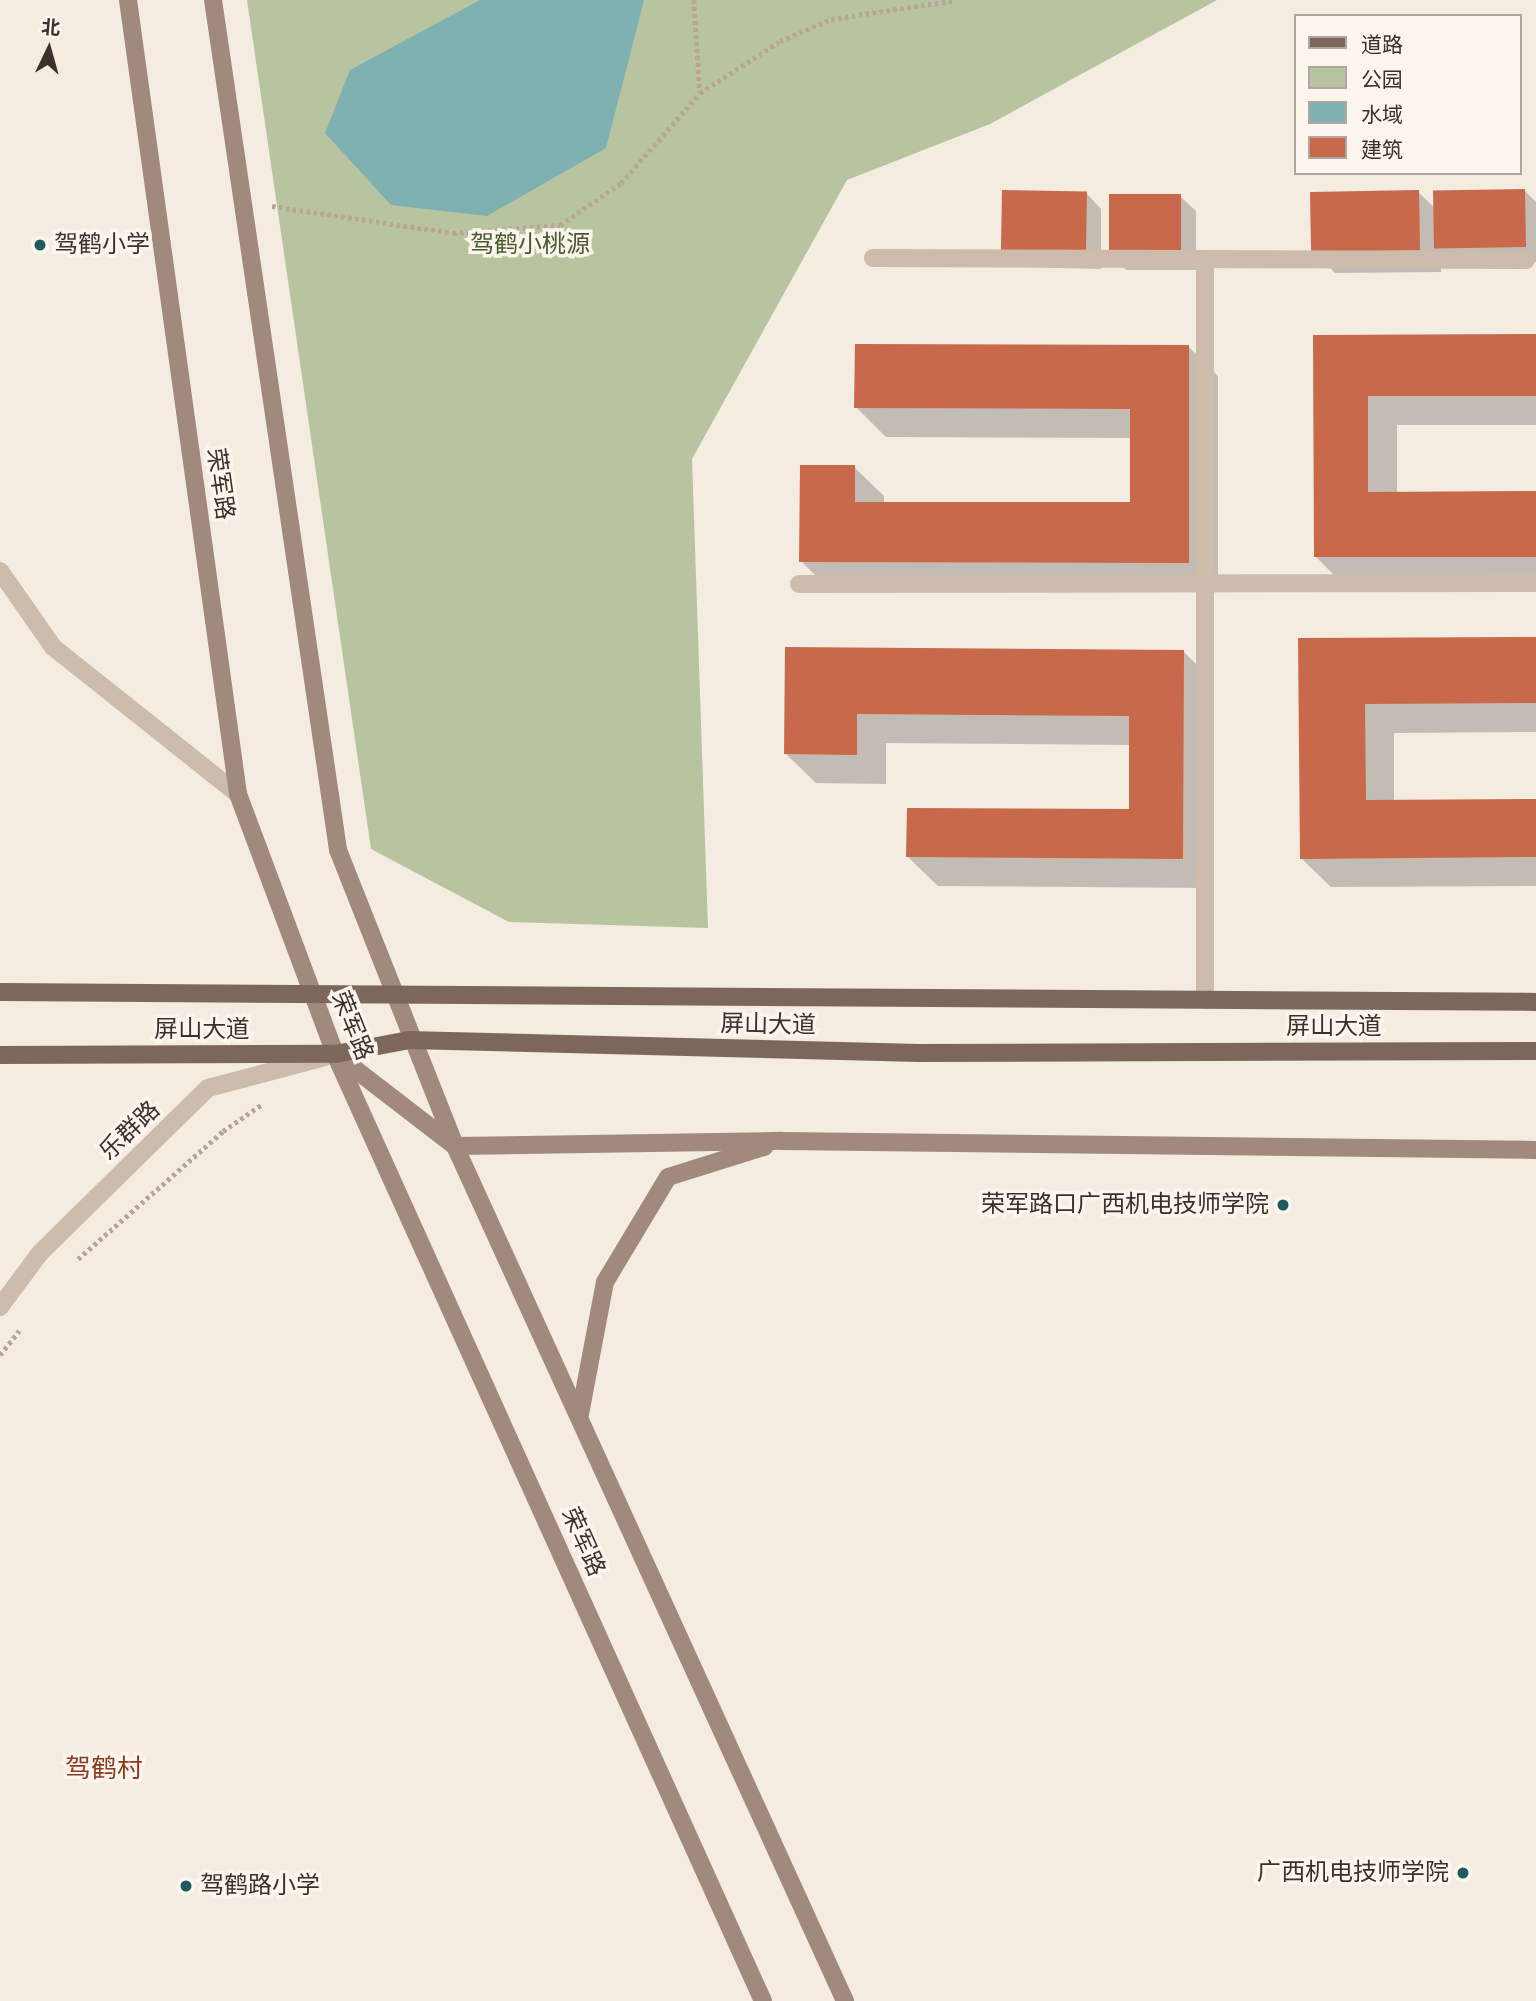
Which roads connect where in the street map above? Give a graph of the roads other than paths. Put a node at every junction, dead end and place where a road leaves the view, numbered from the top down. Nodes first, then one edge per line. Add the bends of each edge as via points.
1 (128, 0) edge
2 (213, 0) edge
3 (873, 258) dead end
4 (1205, 258) junction
5 (1526, 260) dead end
6 (0, 571) edge
7 (1203, 583) junction
8 (1536, 583) edge
9 (799, 584) dead end
10 (238, 794) junction
11 (0, 992) edge
12 (392, 996) junction
13 (314, 998) junction
14 (1205, 1000) junction
15 (1536, 1002) edge
16 (409, 1040) junction
17 (1536, 1051) edge
18 (335, 1054) junction
19 (0, 1055) edge
20 (782, 1141) junction
21 (455, 1146) junction
22 (1536, 1150) edge
23 (0, 1307) edge
24 (580, 1414) junction
25 (763, 2001) edge
26 (845, 2001) edge

1 - 10 main road, 荣军路
2 - 12 main road, 荣军路 via 338,850
3 - 4 street
4 - 5 street
4 - 7 street
6 - 10 street via 53,647
7 - 8 street
7 - 9 street
7 - 14 street
10 - 13 main road, 荣军路
11 - 13 main road, 屏山大道
12 - 13 main road, 屏山大道
12 - 14 main road, 屏山大道
12 - 16 main road, 荣军路
13 - 18 main road, 荣军路
14 - 15 main road, 屏山大道
16 - 17 main road, 屏山大道 via 919,1053
16 - 18 main road, 屏山大道
16 - 21 main road, 荣军路
18 - 19 main road, 屏山大道
18 - 21 main road
18 - 23 street, 乐群路 via 208,1088 40,1253
18 - 25 main road, 荣军路
20 - 21 main road
20 - 22 main road
20 - 24 main road via 668,1177 605,1282
21 - 24 main road, 荣军路
24 - 26 main road, 荣军路

